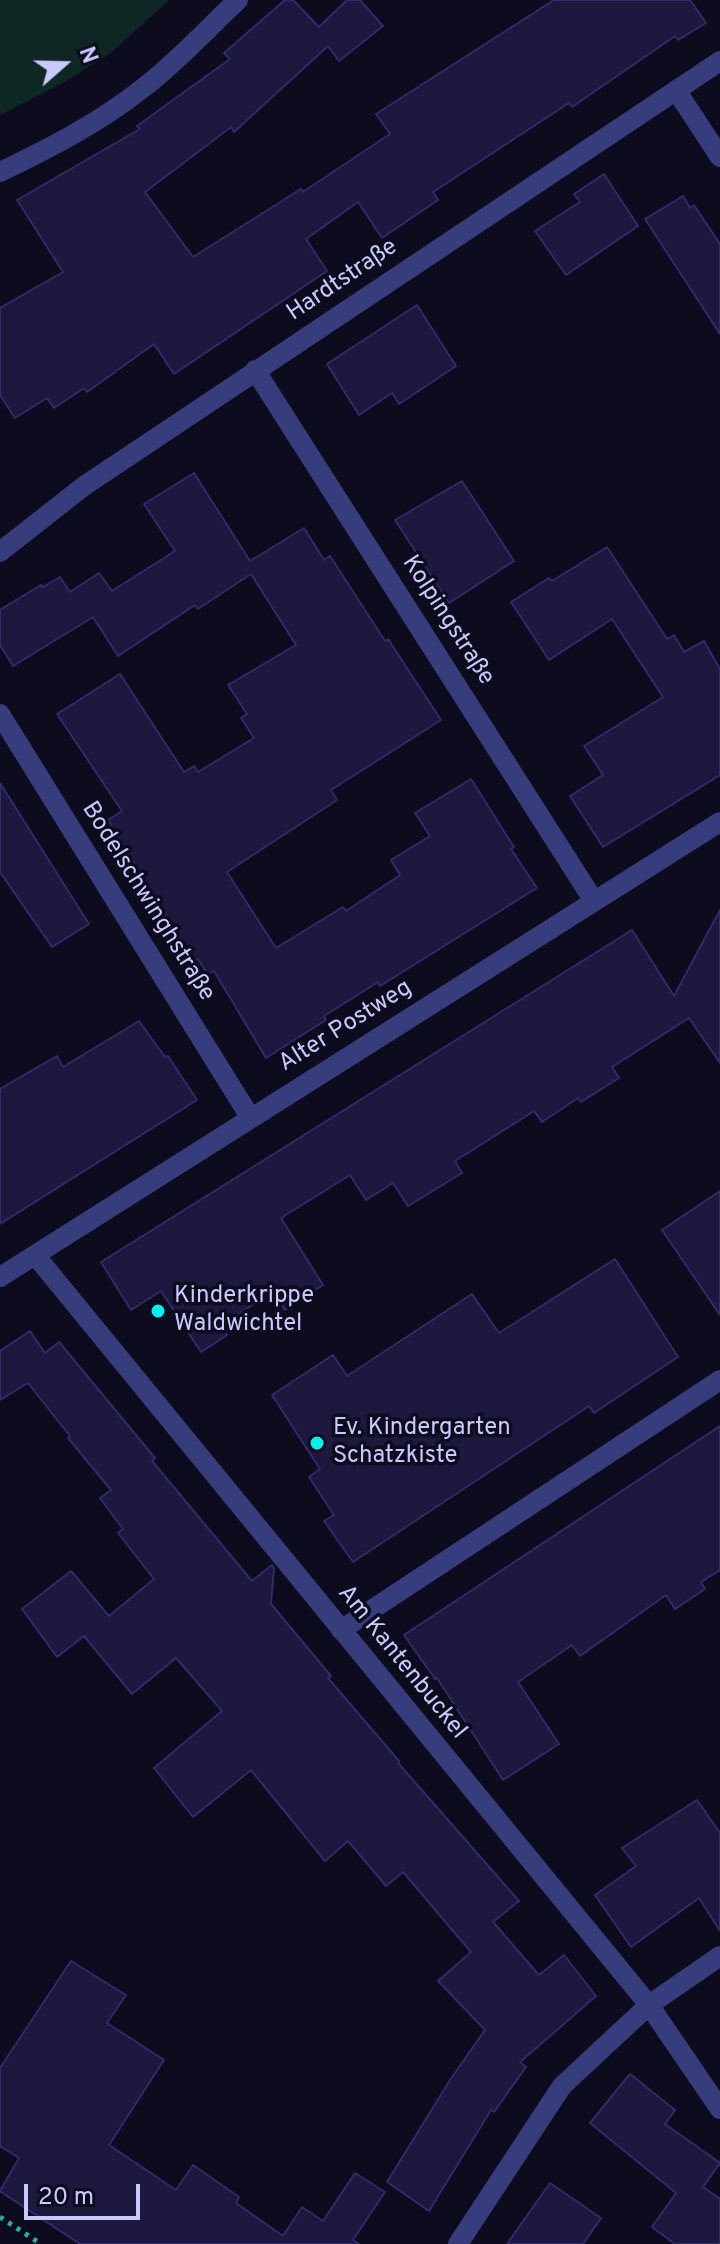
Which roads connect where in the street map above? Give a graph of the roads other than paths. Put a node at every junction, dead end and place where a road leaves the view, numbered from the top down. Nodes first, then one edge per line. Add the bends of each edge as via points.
1 (238, 0) edge
2 (720, 61) edge
3 (676, 90) junction
4 (720, 157) edge
5 (0, 172) edge
6 (255, 370) junction
7 (0, 552) edge
8 (0, 714) edge
9 (720, 822) edge
10 (594, 901) junction
11 (250, 1117) junction
12 (35, 1255) junction
13 (0, 1277) edge
14 (720, 1380) edge
15 (341, 1630) junction
16 (720, 1956) edge
17 (649, 2005) junction
18 (720, 2109) edge
19 (458, 2244) edge

1 - 5 street via 114,109
2 - 3 street, Hardtstraße
3 - 4 street
3 - 6 street, Hardtstraße
6 - 7 street, Hardtstraße via 84,486
6 - 10 street, Kolpingstraße
8 - 11 street, Bodelschwinghstraße
9 - 10 street, Alter Postweg
10 - 11 street, Alter Postweg
11 - 12 street, Alter Postweg
12 - 13 street, Alter Postweg
12 - 15 street, Am Kantenbuckel
14 - 15 street
15 - 17 street, Am Kantenbuckel
16 - 17 street
17 - 18 street, Am Kantenbuckel
17 - 19 street via 562,2086

